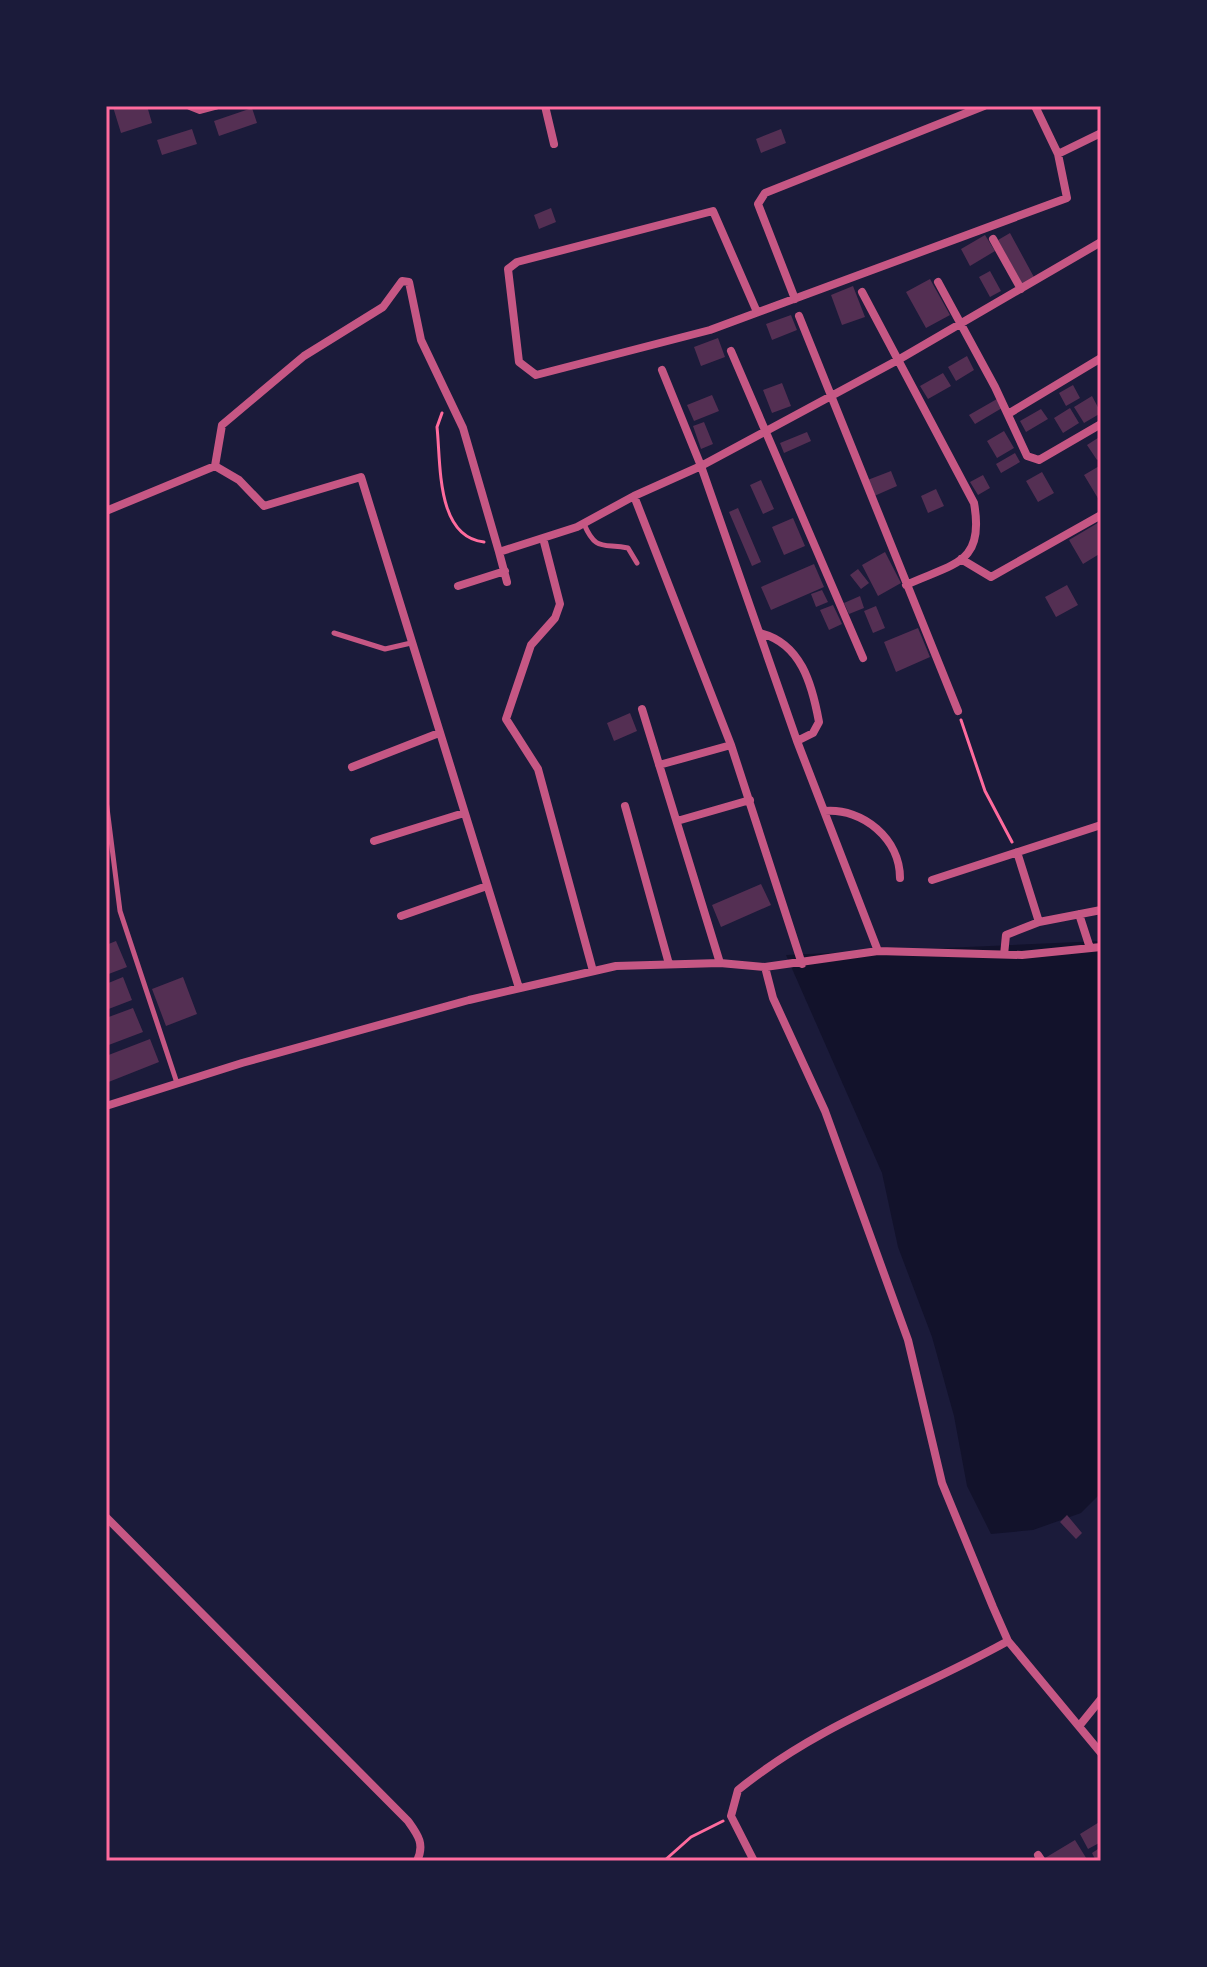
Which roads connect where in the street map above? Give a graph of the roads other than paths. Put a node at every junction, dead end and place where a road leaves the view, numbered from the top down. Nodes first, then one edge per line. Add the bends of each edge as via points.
1 (190, 106) edge
2 (215, 106) edge
3 (545, 106) edge
4 (984, 106) edge
5 (1035, 106) edge
6 (1101, 133) edge
7 (554, 144) dead end
8 (1058, 154) junction
9 (993, 239) dead end
10 (1101, 242) edge
11 (938, 282) dead end
12 (1021, 289) junction
13 (862, 292) dead end
14 (795, 299) junction
15 (757, 312) junction
16 (799, 316) dead end
17 (960, 325) junction
18 (731, 351) dead end
19 (1101, 358) edge
20 (898, 360) junction
21 (662, 370) dead end
22 (829, 397) junction
23 (1008, 414) junction
24 (1101, 424) edge
25 (764, 431) junction
26 (215, 466) junction
27 (701, 466) junction
28 (634, 496) junction
29 (106, 511) edge
30 (1101, 515) edge
31 (584, 523) junction
32 (543, 538) junction
33 (498, 548) junction
34 (961, 559) junction
35 (637, 563) dead end
36 (505, 571) junction
37 (507, 582) dead end
38 (906, 585) junction
39 (458, 586) dead end
40 (334, 633) dead end
41 (760, 633) junction
42 (411, 643) junction
43 (863, 658) dead end
44 (642, 709) dead end
45 (958, 711) road end
46 (439, 733) junction
47 (797, 741) junction
48 (731, 745) junction
49 (659, 765) junction
50 (352, 767) dead end
51 (106, 800) edge
52 (750, 800) junction
53 (625, 806) dead end
54 (825, 811) junction
55 (464, 813) junction
56 (677, 821) junction
57 (1101, 825) edge
58 (374, 841) dead end
59 (1017, 852) junction
60 (900, 878) dead end
61 (932, 880) dead end
62 (487, 886) junction
63 (1101, 910) edge
64 (1079, 914) junction
65 (401, 916) dead end
66 (1039, 922) junction
67 (1101, 947) edge
68 (1090, 948) junction
69 (878, 951) junction
70 (1004, 955) junction
71 (720, 963) junction
72 (669, 964) junction
73 (802, 964) junction
74 (765, 967) junction
75 (593, 971) junction
76 (519, 988) junction
77 (177, 1083) junction
78 (106, 1106) edge
79 (106, 1517) edge
80 (1008, 1641) junction
81 (1101, 1699) edge
82 (1080, 1725) junction
83 (1101, 1753) edge
84 (417, 1861) edge
85 (754, 1861) edge

1 - 2 street
3 - 7 street
4 - 14 street via 765,193 758,204
5 - 8 street
6 - 8 street
8 - 14 street via 1067,198
9 - 12 street
10 - 12 street
11 - 17 street
12 - 17 street
13 - 20 street
14 - 15 street
15 - 15 street via 713,211 517,262 508,269 519,362 536,375 710,330
16 - 22 street
17 - 20 street
17 - 23 street
18 - 25 street
19 - 23 street
20 - 22 street
20 - 34 street via 974,503 975,546
21 - 27 street
22 - 25 street
22 - 38 street
23 - 24 street via 1034,461
25 - 27 street
25 - 43 street
26 - 29 street
26 - 33 street via 222,425 304,356 383,307 402,281 409,282 421,340 463,428
26 - 42 street via 239,480 264,506 361,477
27 - 28 street
27 - 41 street
28 - 31 street
28 - 48 street
30 - 34 street via 991,577
31 - 32 street
31 - 35 lane via 601,547 628,548
32 - 33 street
32 - 75 street via 560,604 555,618 531,645 506,719 538,769
33 - 36 street
34 - 38 street
36 - 37 street
36 - 39 street
38 - 45 street
40 - 42 lane via 385,649
41 - 47 street
41 - 47 street via 781,638 809,683 819,722 813,733
42 - 46 street
44 - 49 street
46 - 50 street
46 - 55 street
47 - 54 street
48 - 49 street
48 - 52 street
49 - 56 street
51 - 77 lane via 120,911
52 - 56 street
52 - 73 street
53 - 72 street
54 - 60 street via 851,814 879,829 900,866
54 - 69 street
55 - 58 street
55 - 62 street
56 - 71 street
57 - 59 street
59 - 61 street
59 - 66 street
62 - 65 street
62 - 76 street
63 - 64 street
64 - 66 street
64 - 68 street
66 - 70 street via 1006,935
67 - 68 street
68 - 70 street
69 - 70 street
69 - 73 street
71 - 72 street
71 - 74 street
72 - 75 street
73 - 74 street
74 - 80 street via 773,998 825,1111 908,1340 942,1483
75 - 76 street
76 - 77 street
77 - 78 street
79 - 84 street via 408,1821 419,1836 422,1851
80 - 82 street
80 - 85 street via 822,1731 738,1790 731,1816
81 - 82 street
82 - 83 street

